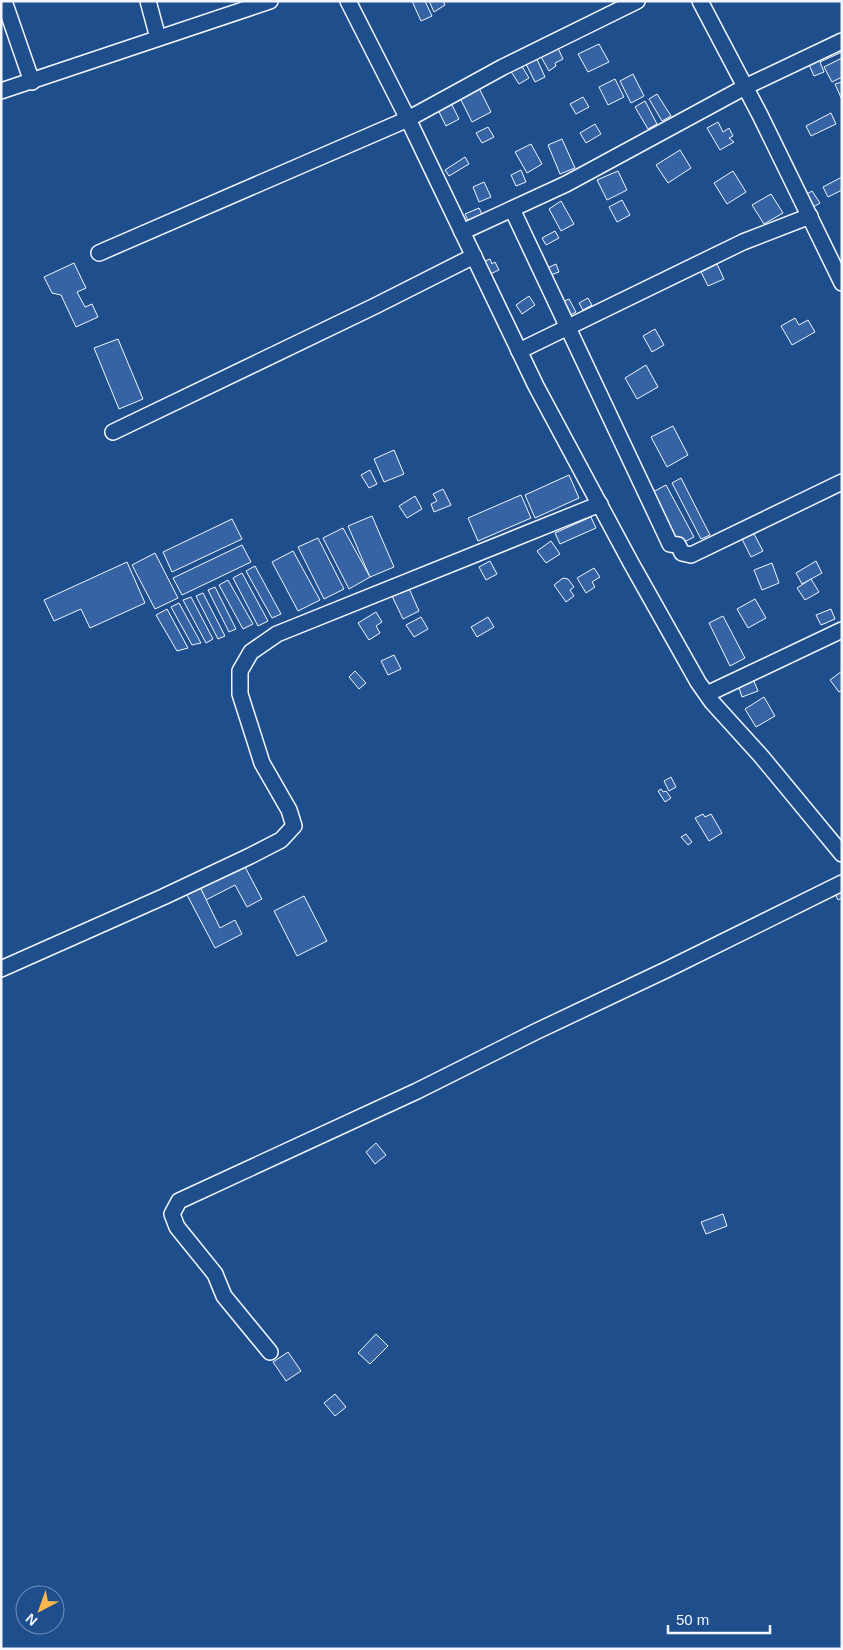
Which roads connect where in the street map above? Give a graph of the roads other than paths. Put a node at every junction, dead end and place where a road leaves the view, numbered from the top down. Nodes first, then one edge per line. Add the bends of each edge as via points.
1 (4, 1) edge
2 (148, 1) edge
3 (270, 1) edge
4 (348, 1) edge
5 (637, 1) edge
6 (700, 1) edge
7 (158, 38) junction
8 (842, 41) edge
9 (32, 82) junction
10 (745, 87) junction
11 (1, 91) edge
12 (408, 119) junction
13 (512, 209) junction
14 (810, 216) junction
15 (462, 232) junction
16 (98, 253) dead end
17 (474, 256) junction
18 (837, 260) edge
19 (842, 283) edge
20 (569, 328) junction
21 (519, 351) junction
22 (112, 432) dead end
23 (842, 482) edge
24 (600, 504) junction
25 (842, 630) edge
26 (707, 694) junction
27 (842, 854) edge
28 (842, 883) edge
29 (1, 969) edge
30 (270, 1352) dead end

1 - 9 street
2 - 7 street
3 - 7 street
4 - 12 street
5 - 12 street
6 - 10 street
7 - 9 street
8 - 10 street
9 - 11 street
10 - 13 street via 566,184
10 - 14 street
12 - 15 street
12 - 16 street
13 - 15 street
13 - 20 street
14 - 18 street
14 - 20 street via 744,242
15 - 17 street
17 - 21 street
17 - 22 street
18 - 19 street
20 - 21 street
20 - 23 street via 670,544 678,545 682,553 691,555
21 - 24 street
24 - 26 street
24 - 29 street via 278,634 251,652 240,671 240,694 262,764 289,810 294,826 281,840 250,856
25 - 26 street
26 - 27 street
28 - 30 street via 417,1091 180,1201 172,1214 177,1227 215,1274 224,1296

